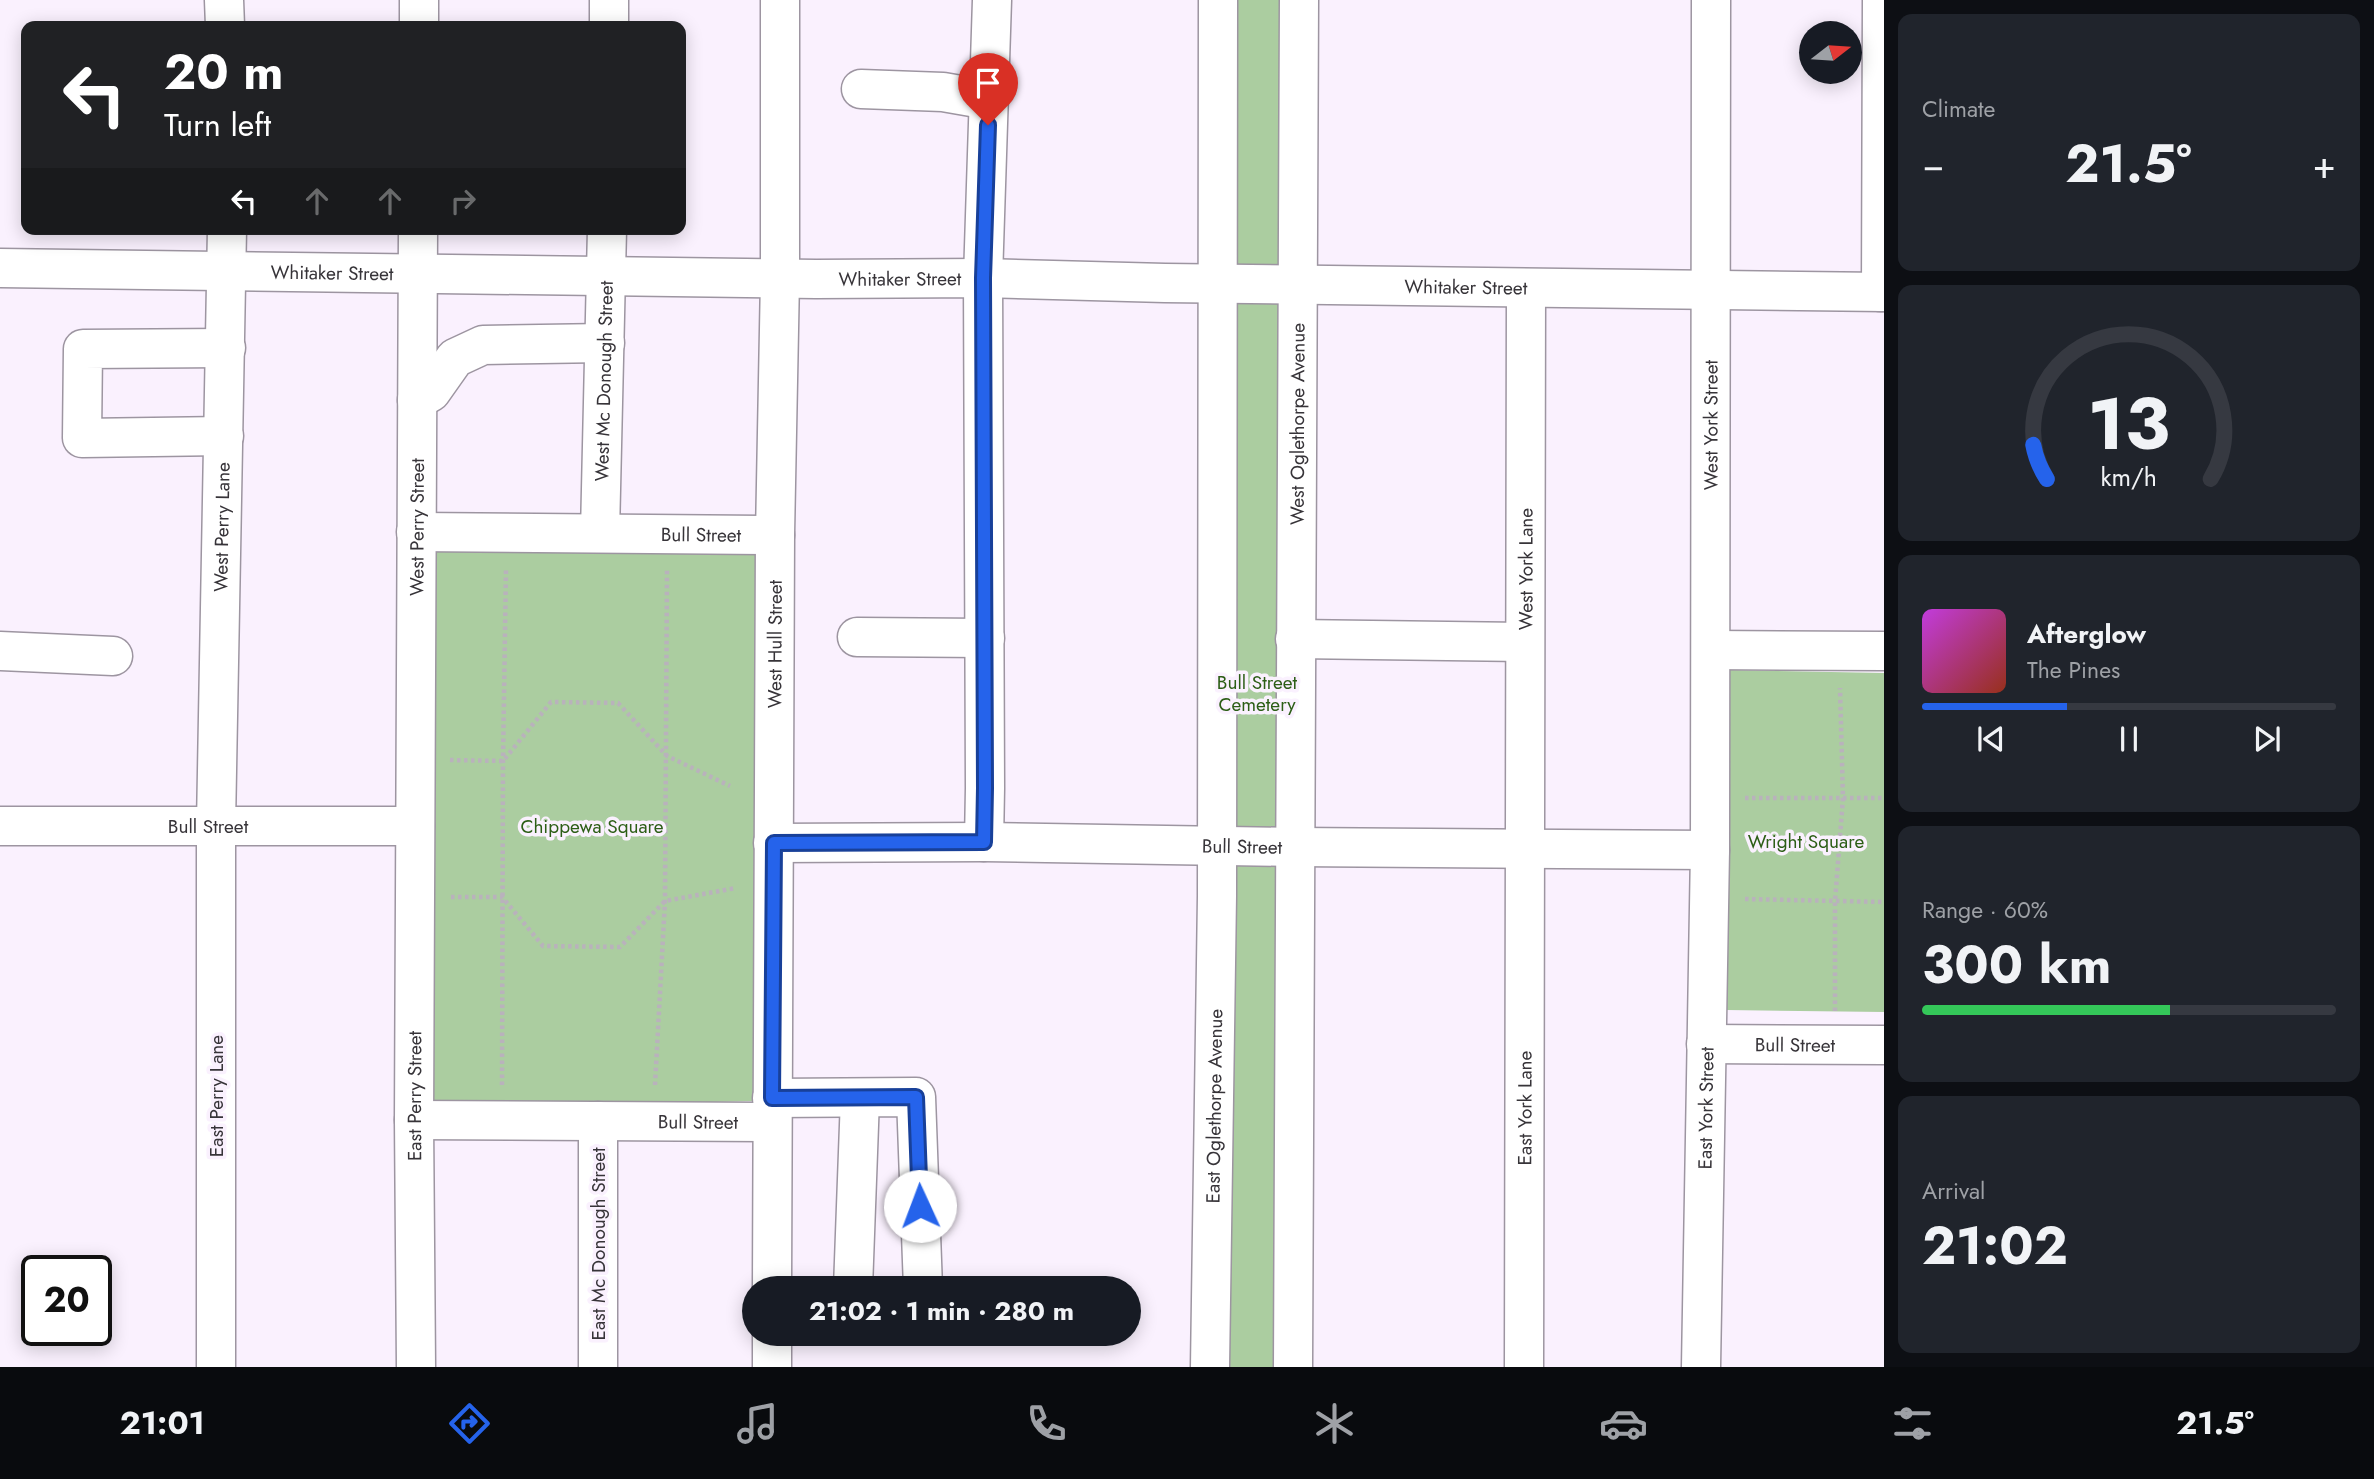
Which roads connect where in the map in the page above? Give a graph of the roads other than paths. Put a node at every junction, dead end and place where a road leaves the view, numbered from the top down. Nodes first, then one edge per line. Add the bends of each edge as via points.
1 (224, 0) edge
2 (419, 0) edge
3 (609, 0) edge
4 (780, 0) edge
5 (992, 0) edge
6 (1218, 0) edge
7 (1299, 0) edge
8 (1711, 0) edge
9 (1882, 0) edge
10 (225, 21) edge
11 (419, 21) edge
12 (609, 21) edge
13 (861, 89) dead end
14 (989, 100) junction
15 (227, 235) edge
16 (418, 235) edge
17 (607, 235) edge
18 (0, 268) edge
19 (227, 271) junction
20 (418, 274) junction
21 (607, 276) junction
22 (780, 278) junction
23 (983, 278) junction
24 (1218, 284) junction
25 (1297, 285) junction
26 (1526, 288) junction
27 (1711, 290) junction
28 (1882, 292) edge
29 (605, 343) junction
30 (226, 348) junction
31 (417, 400) junction
32 (224, 436) junction
33 (416, 532) junction
34 (600, 533) junction
35 (775, 535) junction
36 (857, 637) dead end
37 (985, 638) junction
38 (1295, 639) junction
39 (1524, 642) junction
40 (1711, 650) junction
41 (0, 651) edge
42 (1884, 651) edge
43 (113, 656) dead end
44 (216, 825) junction
45 (0, 826) edge
46 (415, 826) junction
47 (984, 842) junction
48 (774, 843) junction
49 (1217, 846) junction
50 (1295, 847) junction
51 (1523, 849) junction
52 (1710, 850) junction
53 (1706, 1044) junction
54 (1884, 1045) edge
55 (860, 1098) junction
56 (772, 1110) junction
57 (414, 1120) junction
58 (598, 1121) junction
59 (772, 1276) edge
60 (853, 1276) edge
61 (923, 1276) edge
62 (772, 1346) edge
63 (216, 1367) edge
64 (416, 1367) edge
65 (598, 1367) edge
66 (772, 1367) edge
67 (1210, 1367) edge
68 (1293, 1367) edge
69 (1524, 1367) edge
70 (1702, 1367) edge

1 - 10 street
2 - 11 street
3 - 12 street
4 - 22 street, West Hull Street
5 - 14 street
6 - 24 street
7 - 25 street, West Oglethorpe Avenue
8 - 27 street, West York Street
9 - 28 street
13 - 14 street via 943,92
14 - 23 street
15 - 19 street, West Perry Lane
16 - 20 street, West Perry Street
17 - 21 street, West Mc Donough Street
18 - 19 street, Whitaker Street
19 - 20 street, Whitaker Street
19 - 30 street, West Perry Lane
20 - 21 street, Whitaker Street
20 - 31 street, West Perry Street
21 - 22 street, Whitaker Street
21 - 29 street, West Mc Donough Street
22 - 23 street, Whitaker Street
22 - 35 street, West Hull Street
23 - 24 street, Whitaker Street
23 - 37 street
24 - 25 street, Whitaker Street
24 - 49 street
25 - 26 street, Whitaker Street
25 - 38 street, West Oglethorpe Avenue
26 - 27 street, Whitaker Street
26 - 39 street, West York Lane
27 - 28 street, Whitaker Street
27 - 40 street, West York Street
29 - 31 street via 483,345 455,358 431,392
29 - 34 street, West Mc Donough Street
30 - 32 street, West Perry Lane
30 - 32 street via 83,349 82,438
31 - 33 street, West Perry Street
32 - 44 street, West Perry Lane
33 - 34 street, Bull Street
33 - 46 street, West Perry Street
34 - 35 street, Bull Street
35 - 48 street, West Hull Street
36 - 37 street
37 - 47 street
38 - 39 street
38 - 50 street, West Oglethorpe Avenue
39 - 51 street, West York Lane
40 - 42 street
40 - 52 street, West York Street
41 - 43 street
44 - 45 street, Bull Street
44 - 46 street, Bull Street
44 - 63 street, East Perry Lane
46 - 57 street, East Perry Street
47 - 48 street, Bull Street
47 - 49 street, Bull Street
48 - 56 street, West Hull Street
49 - 50 street, Bull Street
49 - 67 street, East Oglethorpe Avenue
50 - 51 street, Bull Street
50 - 68 street
51 - 52 street, Bull Street
51 - 69 street, East York Lane
52 - 53 street, East York Street
53 - 54 street, Bull Street
53 - 70 street, East York Street
55 - 56 street, Bull Street
55 - 60 street
55 - 61 street, Bull Street via 916,1097
56 - 58 street, Bull Street
56 - 59 street, West Hull Street
57 - 58 street, Bull Street
57 - 64 street, East Perry Street
58 - 65 street, East Mc Donough Street
62 - 66 street

